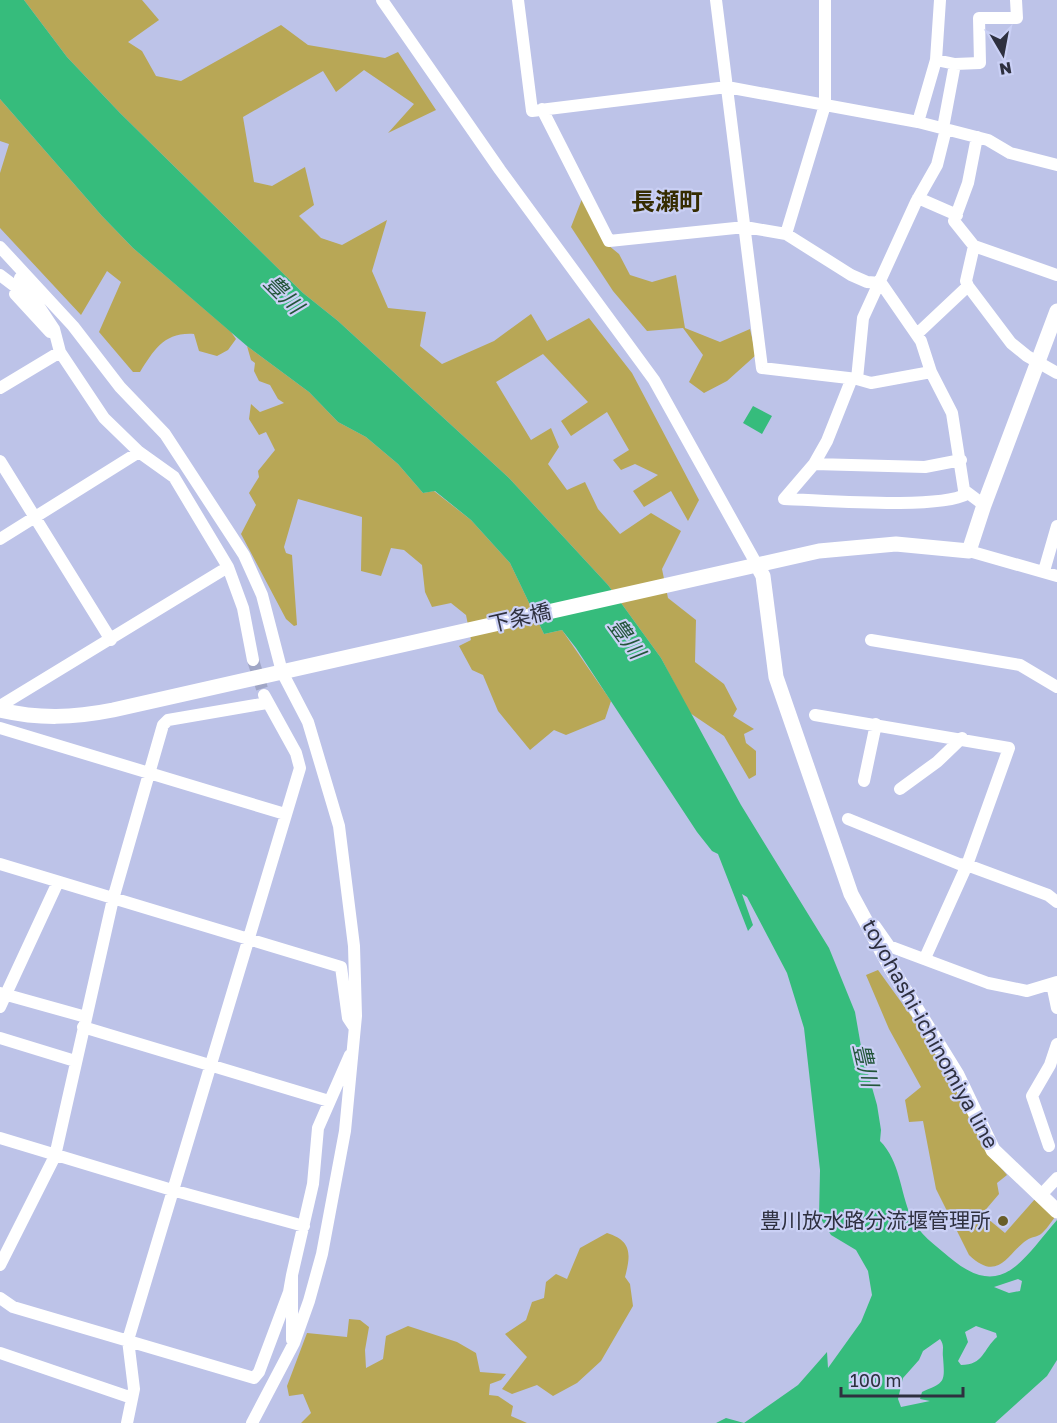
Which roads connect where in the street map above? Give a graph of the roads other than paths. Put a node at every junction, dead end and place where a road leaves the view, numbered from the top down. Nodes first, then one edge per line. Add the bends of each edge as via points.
1 (382, 0) edge
2 (518, 0) edge
3 (716, 0) edge
4 (825, 0) edge
5 (940, 0) edge
6 (1016, 0) edge
7 (936, 60) junction
8 (955, 64) junction
9 (727, 87) junction
10 (825, 105) junction
11 (542, 109) junction
12 (918, 122) junction
13 (944, 129) junction
14 (977, 137) junction
15 (1057, 165) edge
16 (918, 198) junction
17 (957, 215) junction
18 (745, 227) junction
19 (786, 234) junction
20 (974, 246) junction
21 (0, 247) edge
22 (12, 260) junction
23 (1057, 275) edge
24 (0, 276) edge
25 (878, 282) junction
26 (968, 286) junction
27 (40, 306) junction
28 (1057, 311) edge
29 (73, 326) junction
30 (917, 334) junction
31 (59, 347) junction
32 (1038, 363) junction
33 (931, 372) junction
34 (1057, 373) edge
35 (854, 378) junction
36 (0, 388) edge
37 (140, 452) junction
38 (961, 460) junction
39 (0, 461) edge
40 (814, 464) junction
41 (967, 494) junction
42 (984, 505) junction
43 (35, 517) junction
44 (1057, 526) edge
45 (0, 539) edge
46 (969, 551) junction
47 (757, 565) junction
48 (228, 567) junction
49 (1044, 571) junction
50 (1057, 576) edge
51 (111, 640) junction
52 (871, 640) dead end
53 (253, 660) tunnel mouth
54 (282, 672) junction
55 (1057, 687) edge
56 (0, 708) edge
57 (815, 715) dead end
58 (876, 724) junction
59 (0, 728) edge
60 (962, 738) junction
61 (150, 773) junction
62 (864, 781) dead end
63 (900, 789) dead end
64 (285, 814) junction
65 (848, 819) dead end
66 (0, 864) edge
67 (967, 865) junction
68 (58, 882) junction
69 (851, 894) junction
70 (113, 899) junction
71 (1057, 902) edge
72 (250, 939) junction
73 (925, 958) junction
74 (1055, 983) edge
75 (3, 994) edge
76 (0, 1007) edge
77 (1057, 1008) edge
78 (85, 1022) junction
79 (354, 1027) junction
80 (0, 1038) edge
81 (1057, 1044) edge
82 (354, 1046) junction
83 (75, 1061) junction
84 (211, 1066) junction
85 (330, 1101) junction
86 (0, 1138) edge
87 (1049, 1146) dead end
88 (55, 1156) junction
89 (1057, 1178) edge
90 (172, 1190) junction
91 (1040, 1196) junction
92 (1057, 1210) edge
93 (304, 1226) junction
94 (0, 1265) edge
95 (292, 1275) junction
96 (0, 1298) edge
97 (128, 1340) junction
98 (292, 1347) junction
99 (0, 1353) edge
100 (132, 1398) junction
101 (127, 1423) edge
102 (252, 1423) edge

1 - 47 street via 654,380
2 - 11 street via 532,111
3 - 9 street
4 - 10 street
5 - 7 street
6 - 8 street via 1017,18 979,18 980,63
7 - 8 street
7 - 12 street
8 - 13 street
9 - 10 street
9 - 11 street
9 - 18 street
10 - 12 street
10 - 19 street
11 - 18 street via 609,241
12 - 13 street
13 - 14 street
13 - 16 street via 937,165
14 - 15 street via 1010,153
14 - 17 street
16 - 17 street
16 - 25 street
17 - 20 street via 954,221
18 - 19 street
18 - 35 street via 762,368
19 - 25 street via 851,275
20 - 23 street
20 - 26 street
21 - 22 street
22 - 27 street via 16,273
22 - 29 street
24 - 27 street
24 - 31 street
25 - 30 street
25 - 35 street via 863,318
26 - 30 street
26 - 32 street via 1006,338
27 - 29 street
27 - 31 street
28 - 32 main road
29 - 54 street via 120,387 165,434 244,555 262,595
30 - 33 street
31 - 36 street
31 - 37 street via 104,418
32 - 34 street
32 - 42 main road
33 - 35 street via 871,383
33 - 38 street via 952,413
35 - 40 street
37 - 43 street
37 - 48 street via 174,477
38 - 40 street via 925,467
38 - 41 street via 960,477
39 - 43 street
40 - 41 street via 784,499 926,502
41 - 42 street
42 - 46 main road
43 - 45 street
43 - 51 street
44 - 49 street
46 - 47 main road via 874,544
46 - 49 street
47 - 54 main road, 下条橋
47 - 69 main road, toyohashi-ichinomiya line via 763,576 776,677
48 - 51 street
48 - 53 street via 243,608
49 - 50 street
51 - 56 street
52 - 55 street via 1020,665
54 - 56 main road, 下条橋 via 76,717 50,718
54 - 79 street via 308,722 339,826 354,946
57 - 58 street
58 - 60 street
58 - 62 street
59 - 61 street
60 - 63 street
60 - 67 street via 1009,748
61 - 64 street
61 - 64 street via 163,725 168,720 266,699 296,753 300,768
61 - 70 street
64 - 72 street
65 - 67 street
66 - 68 street
67 - 71 street
67 - 73 street
68 - 70 street
68 - 75 street
69 - 73 street via 889,946
69 - 91 main road, toyohashi-ichinomiya line via 957,1075 993,1150
70 - 72 street
70 - 78 street
72 - 79 street via 341,967 348,1018
72 - 84 street
73 - 74 street via 1014,990 1027,991
74 - 77 street
75 - 76 street
75 - 78 street
78 - 83 street
78 - 84 street
79 - 82 street
80 - 83 street
81 - 87 street via 1032,1096
82 - 85 street
82 - 98 street via 345,1131 322,1254
83 - 88 street
84 - 85 street
84 - 90 street
85 - 93 street via 318,1128
86 - 88 street
88 - 90 street
88 - 94 street
89 - 91 street
90 - 93 street
90 - 97 street
91 - 92 main road, toyohashi-ichinomiya line
93 - 95 street
95 - 97 street via 267,1352 254,1378
95 - 98 street
96 - 97 street via 13,1307
97 - 100 street
98 - 102 street
99 - 100 street
100 - 101 street

